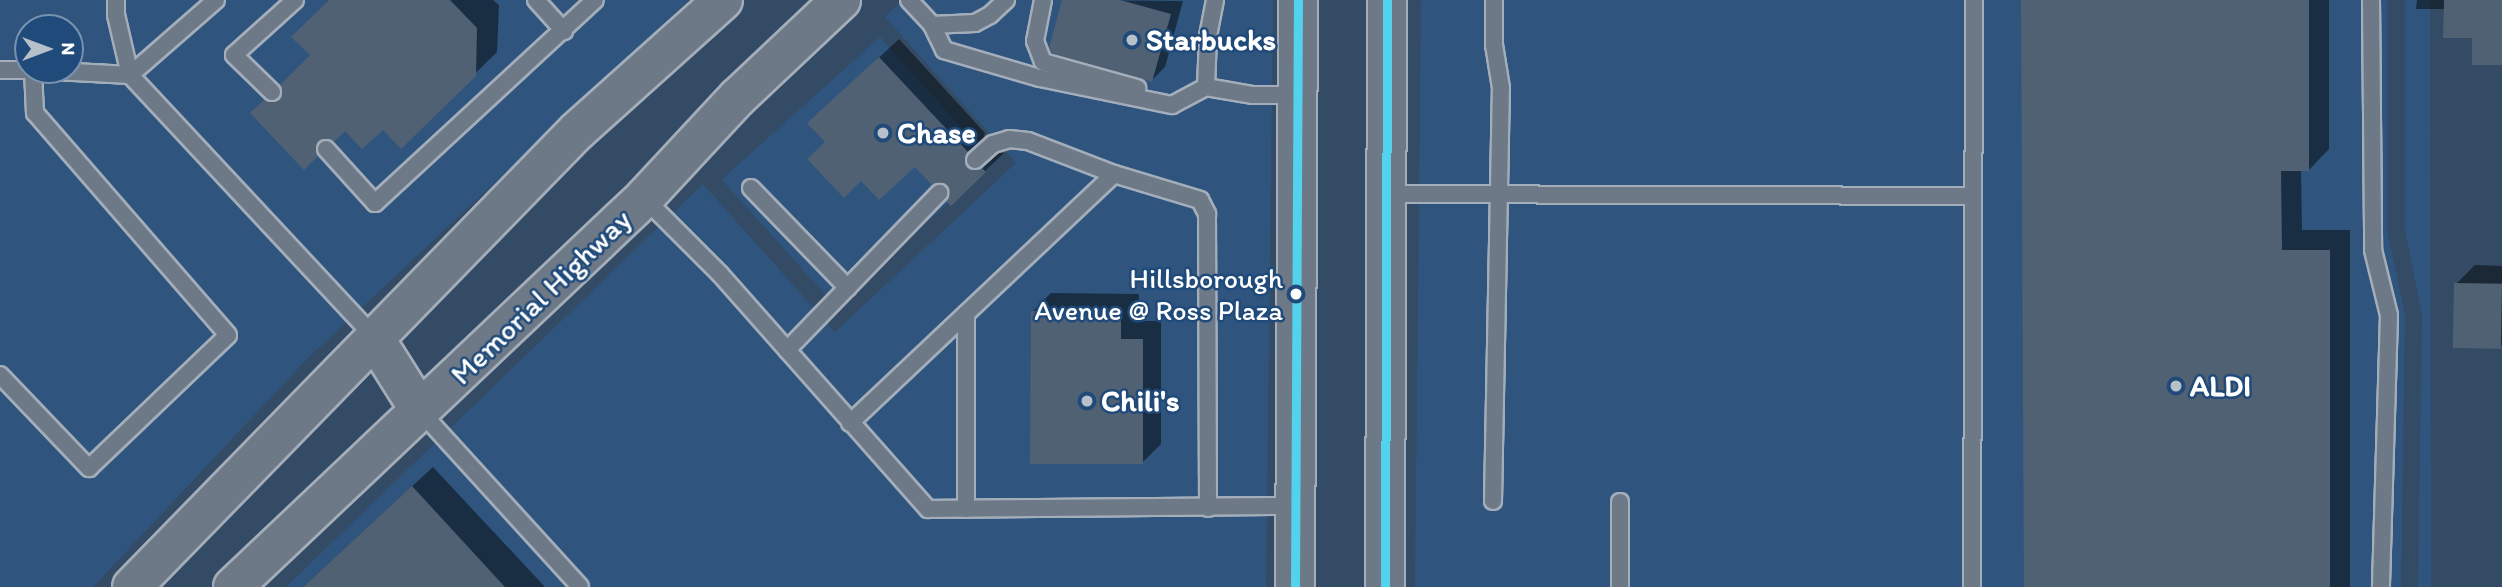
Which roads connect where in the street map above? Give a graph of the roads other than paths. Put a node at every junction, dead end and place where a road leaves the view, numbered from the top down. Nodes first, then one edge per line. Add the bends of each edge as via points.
1 (116, 0) edge
2 (216, 0) edge
3 (295, 0) edge
4 (536, 0) edge
5 (596, 0) edge
6 (723, 0) edge
7 (841, 0) edge
8 (909, 0) edge
9 (1006, 0) edge
10 (1043, 0) edge
11 (1216, 0) edge
12 (1298, 0) edge
13 (1387, 0) edge
14 (1494, 0) edge
15 (1974, 0) edge
16 (2371, 0) edge
17 (932, 25) junction
18 (564, 32) junction
19 (84, 73) edge
20 (130, 75) junction
21 (33, 84) edge
22 (1206, 87) junction
23 (272, 92) dead end
24 (1297, 95) junction
25 (1172, 104) junction
26 (326, 149) dead end
27 (975, 160) dead end
28 (1114, 174) junction
29 (751, 188) dead end
30 (939, 193) dead end
31 (1385, 194) junction
32 (1499, 194) junction
33 (1973, 195) junction
34 (645, 198) junction
35 (848, 288) junction
36 (966, 314) junction
37 (376, 339) junction
38 (787, 350) junction
39 (0, 375) edge
40 (421, 412) junction
41 (850, 423) junction
42 (1493, 501) dead end
43 (1620, 502) dead end
44 (1296, 506) junction
45 (1209, 508) junction
46 (965, 509) junction
47 (132, 587) edge
48 (233, 587) edge
49 (580, 587) edge
50 (1295, 587) edge
51 (1385, 587) edge
52 (1620, 587) edge
53 (1972, 587) edge
54 (2381, 587) edge

1 - 20 lane
2 - 20 lane
3 - 23 lane via 234,55
4 - 18 lane
5 - 18 lane
6 - 37 main road via 577,131
7 - 34 main road, Memorial Highway via 737,98
8 - 17 lane
9 - 17 lane via 975,23
10 - 25 lane via 1035,41 1043,62 1149,91
11 - 22 lane via 1208,37
12 - 24 main road
13 - 31 main road
14 - 32 lane via 1494,45 1501,88
15 - 33 lane
16 - 54 lane via 2373,250 2389,315
17 - 25 lane via 944,50 1040,78
18 - 26 lane via 375,203
19 - 20 lane
20 - 37 lane
21 - 39 lane via 35,114 228,335 89,468
22 - 24 lane
22 - 25 lane
24 - 44 main road
27 - 28 lane via 993,144 1009,139 1028,141
28 - 36 lane
28 - 45 lane via 1200,200 1207,214
29 - 35 lane
30 - 35 lane
31 - 32 lane
31 - 51 main road
32 - 33 lane
32 - 42 lane
33 - 53 lane
34 - 38 lane
34 - 40 main road, Memorial Highway
35 - 38 lane
36 - 41 lane
36 - 46 lane
37 - 40 main road
37 - 47 main road
38 - 41 lane
40 - 48 main road, Memorial Highway
40 - 49 lane
41 - 46 lane via 928,509
43 - 52 lane
44 - 45 lane
44 - 50 main road
45 - 46 lane

